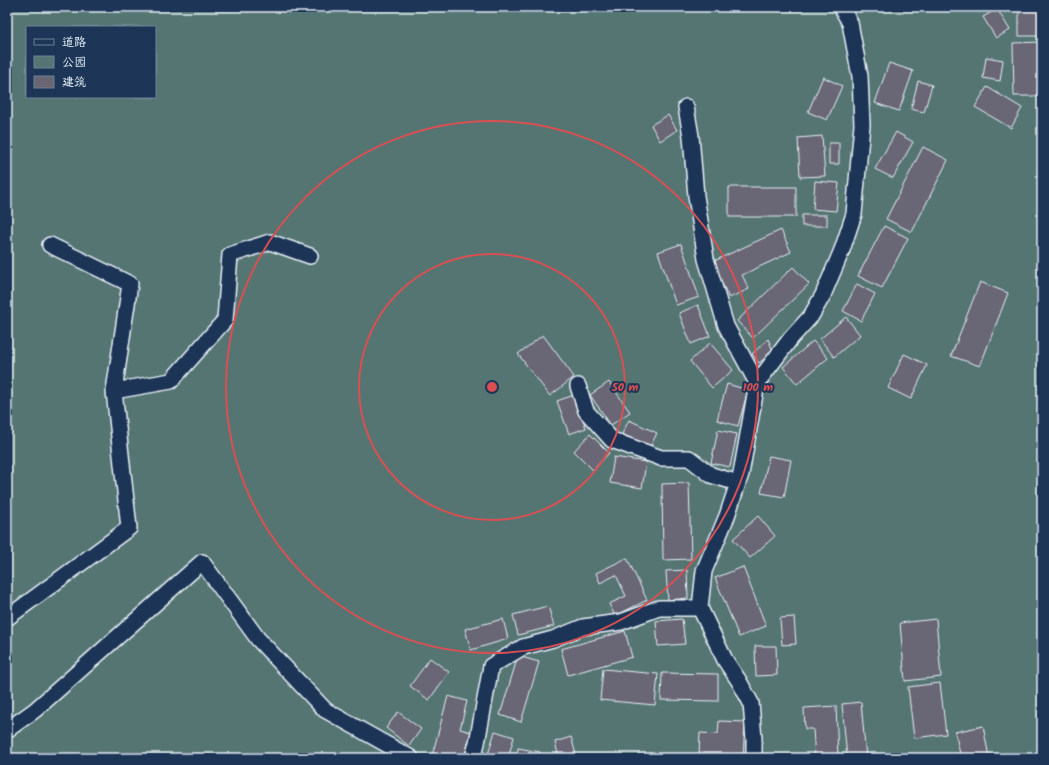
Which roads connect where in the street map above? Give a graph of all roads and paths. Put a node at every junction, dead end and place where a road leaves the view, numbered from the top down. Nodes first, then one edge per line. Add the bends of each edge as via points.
1 (840, 7) edge
2 (686, 107) dead end
3 (50, 245) dead end
4 (310, 256) dead end
5 (757, 383) junction
6 (578, 386) dead end
7 (114, 391) junction
8 (738, 483) junction
9 (700, 608) junction
10 (7, 618) edge
11 (7, 730) edge
12 (411, 758) edge
13 (473, 758) edge
14 (754, 758) edge

1 - 5 street via 850,23 860,76 862,125 854,214 842,250 811,316
2 - 5 street via 706,259 726,326
3 - 7 street via 130,284
4 - 7 street via 270,242 230,255 225,320 170,381
5 - 8 street
6 - 8 street via 586,411 612,440 661,458 689,458 711,475
7 - 10 street via 129,528
8 - 9 street via 704,571
9 - 13 street via 659,608 622,622 583,627 523,647 491,666
9 - 14 street via 725,660 751,703
11 - 12 street via 35,710 202,562 258,639 325,710

